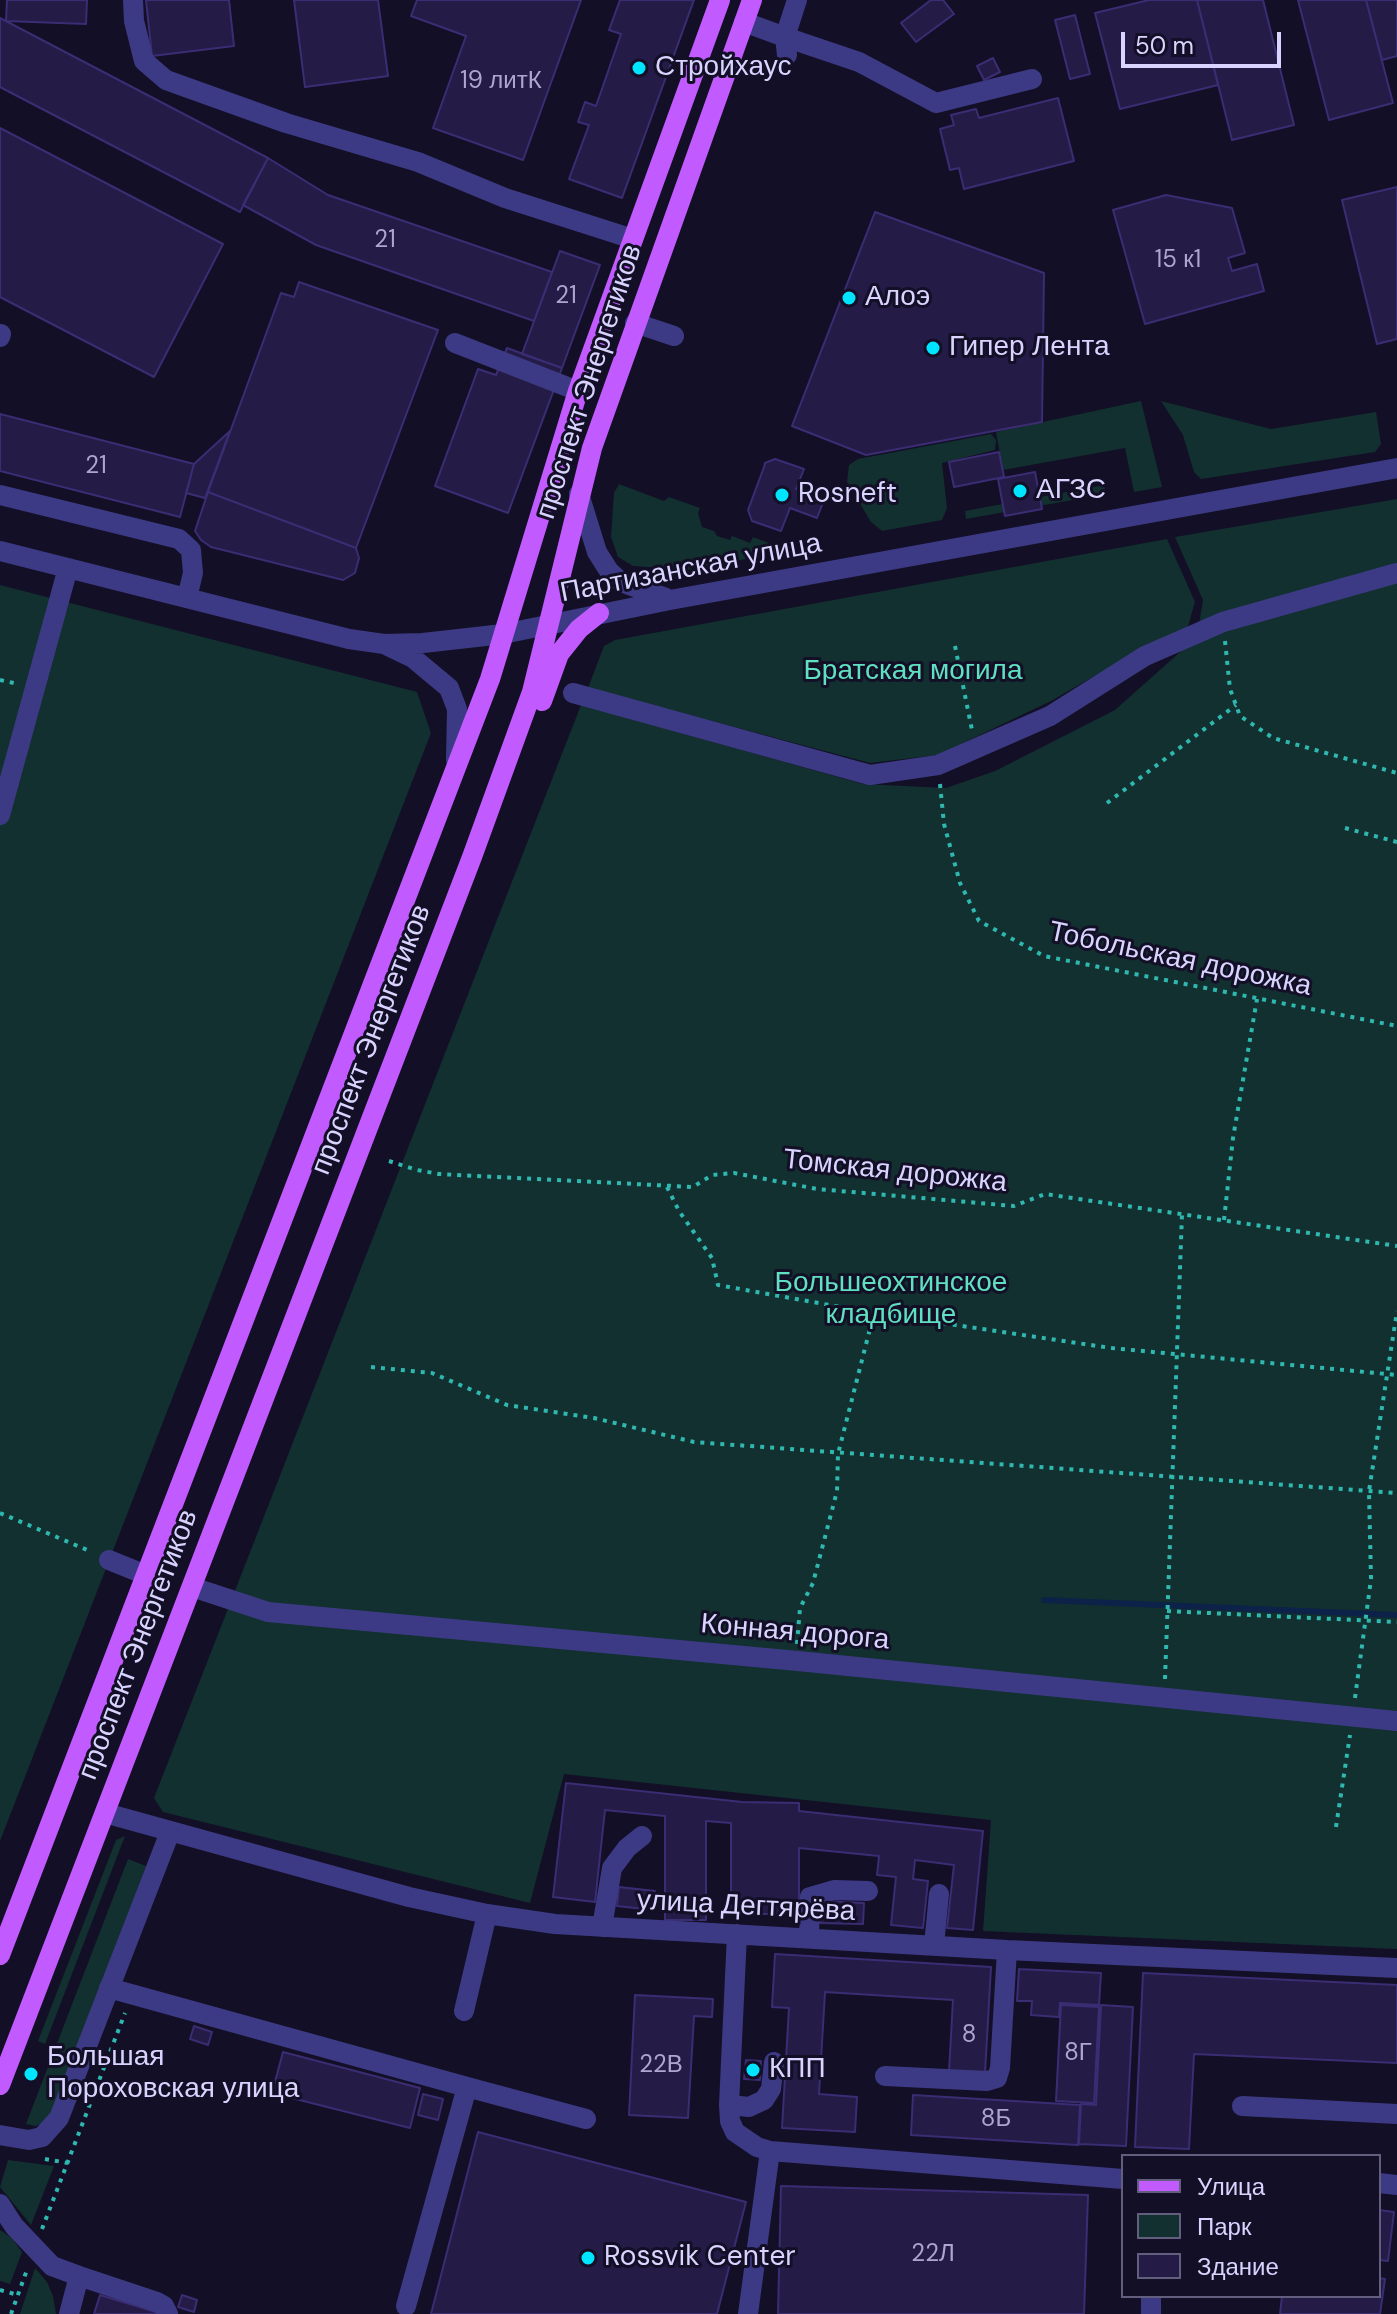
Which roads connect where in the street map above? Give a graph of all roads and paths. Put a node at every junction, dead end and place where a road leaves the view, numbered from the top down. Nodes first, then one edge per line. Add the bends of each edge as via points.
1 (133, 0) edge
2 (720, 0) edge
3 (752, 0) edge
4 (797, 0) edge
5 (744, 22) junction
6 (786, 46) junction
7 (1032, 79) dead end
8 (633, 239) junction
9 (635, 323) junction
10 (674, 336) dead end
11 (455, 343) dead end
12 (578, 391) junction
13 (1397, 468) edge
14 (579, 494) junction
15 (0, 495) edge
16 (0, 551) edge
17 (68, 568) junction
18 (1397, 573) edge
19 (187, 598) junction
20 (670, 600) junction
21 (599, 613) junction
22 (1223, 622) junction
23 (550, 626) junction
24 (503, 634) junction
25 (384, 644) junction
26 (955, 646) dead end
27 (573, 693) dead end
28 (1236, 705) junction
29 (976, 748) junction
30 (455, 765) junction
31 (938, 765) junction
32 (506, 766) junction
33 (1397, 773) edge
34 (1107, 803) dead end
35 (0, 815) edge
36 (1345, 828) dead end
37 (1397, 842) edge
38 (1257, 999) junction
39 (1397, 1026) edge
40 (389, 1161) dead end
41 (667, 1186) junction
42 (1182, 1214) junction
43 (1224, 1220) junction
44 (1397, 1246) edge
45 (1397, 1311) edge
46 (874, 1313) junction
47 (1176, 1354) junction
48 (371, 1367) dead end
49 (1386, 1374) junction
50 (1397, 1375) edge
51 (838, 1454) junction
52 (1172, 1477) junction
53 (1369, 1491) junction
54 (1397, 1493) edge
55 (0, 1513) edge
56 (109, 1560) joint
57 (146, 1575) junction
58 (192, 1587) junction
59 (1167, 1611) junction
60 (1365, 1621) junction
61 (1397, 1622) edge
62 (798, 1661) junction
63 (1164, 1697) junction
64 (1352, 1717) junction
65 (1397, 1721) edge
66 (105, 1813) junction
67 (1336, 1827) dead end
68 (170, 1832) junction
69 (642, 1836) dead end
70 (868, 1891) dead end
71 (939, 1894) dead end
72 (487, 1914) junction
73 (602, 1927) junction
74 (737, 1934) junction
75 (809, 1938) junction
76 (934, 1945) junction
77 (1007, 1950) junction
78 (0, 1955) edge
79 (1397, 1968) edge
80 (109, 1988) junction
81 (131, 1995) junction
82 (464, 2011) dead end
83 (774, 2062) dead end
84 (885, 2076) dead end
85 (0, 2085) edge
86 (467, 2087) junction
87 (729, 2105) junction
88 (1242, 2106) dead end
89 (1397, 2114) edge
90 (586, 2119) dead end
91 (0, 2135) edge
92 (770, 2151) junction
93 (1121, 2179) edge
94 (0, 2204) edge
95 (7, 2223) edge
96 (35, 2249) junction
97 (79, 2276) junction
98 (0, 2290) edge
99 (18, 2295) junction
100 (406, 2306) dead end
101 (11, 2314) edge
102 (69, 2314) edge
103 (168, 2314) edge
104 (748, 2314) edge

1 - 8 street via 144,61 166,80
2 - 8 main road, проспект Энергетиков
3 - 5 main road, проспект Энергетиков
4 - 6 street
5 - 6 street
5 - 9 main road, проспект Энергетиков
6 - 7 street via 859,62 936,103
8 - 12 main road, проспект Энергетиков
9 - 10 street
9 - 14 main road, проспект Энергетиков
11 - 12 street
12 - 24 main road, проспект Энергетиков
13 - 20 street, Партизанская улица
14 - 20 street via 597,552 609,571 621,582
14 - 23 main road, проспект Энергетиков
15 - 19 street via 179,539 191,550
16 - 17 street, Партизанская улица
17 - 19 street, Партизанская улица
17 - 35 street
18 - 22 street
19 - 25 street, Партизанская улица
20 - 21 street, Партизанская улица
21 - 23 street, Партизанская улица
21 - 32 main road via 559,654 525,746
22 - 28 path
22 - 29 street via 1145,656 1050,716
23 - 24 street, Партизанская улица
23 - 32 main road, проспект Энергетиков
24 - 25 street, Партизанская улица
24 - 30 main road, проспект Энергетиков
25 - 30 street via 413,658 449,688 457,709
26 - 29 path
27 - 31 street via 870,775
28 - 33 path via 1240,716 1273,738
28 - 34 path
29 - 31 street
30 - 57 main road, проспект Энергетиков
31 - 38 path, Тобольская дорожка via 944,824 960,883 979,921 1044,956
32 - 58 main road, проспект Энергетиков
36 - 37 path
38 - 39 path, Тобольская дорожка
38 - 43 path
40 - 41 path, Томская дорожка via 439,1174
41 - 42 path, Томская дорожка via 693,1187 712,1175 734,1173 817,1189 1014,1206 1045,1194
41 - 46 path via 712,1258 718,1285
42 - 43 path, Томская дорожка
42 - 47 path
43 - 44 path, Томская дорожка
45 - 49 path
46 - 47 path
46 - 51 path
47 - 49 path
47 - 52 path
48 - 51 path via 432,1373 507,1405 594,1418 694,1442
49 - 50 path
49 - 53 path
51 - 52 path
51 - 62 path via 837,1491 813,1583 800,1608
52 - 53 path
52 - 59 path
53 - 54 path
53 - 60 path via 1371,1579
55 - 56 path
56 - 57 street
57 - 78 main road, проспект Энергетиков
58 - 62 street, Конная дорога via 268,1612
58 - 66 main road, проспект Энергетиков
59 - 60 path
59 - 63 path
60 - 61 path
60 - 64 path
62 - 63 street, Конная дорога
63 - 64 street, Конная дорога
64 - 65 street, Конная дорога
64 - 67 path
66 - 68 street, улица Дегтярёва
66 - 85 main road, проспект Энергетиков
68 - 72 street, улица Дегтярёва
68 - 80 street
69 - 73 street via 612,1868
70 - 75 street via 834,1890 810,1897
71 - 76 street
72 - 73 street, улица Дегтярёва
72 - 82 street
73 - 74 street, улица Дегтярёва
74 - 75 street, улица Дегтярёва
74 - 87 street
75 - 76 street, улица Дегтярёва
76 - 77 street, улица Дегтярёва
77 - 79 street, улица Дегтярёва
77 - 84 street via 997,2078
80 - 81 street
80 - 91 street via 51,2129 29,2140
81 - 86 street
81 - 96 path
83 - 87 street via 764,2100 749,2107
86 - 90 street
86 - 100 street
87 - 92 street via 735,2132
88 - 89 street
92 - 93 street
92 - 104 street
94 - 95 street
95 - 96 street
96 - 97 street via 52,2266
96 - 99 path
97 - 102 street
97 - 103 street via 157,2302
98 - 99 path
99 - 101 path

